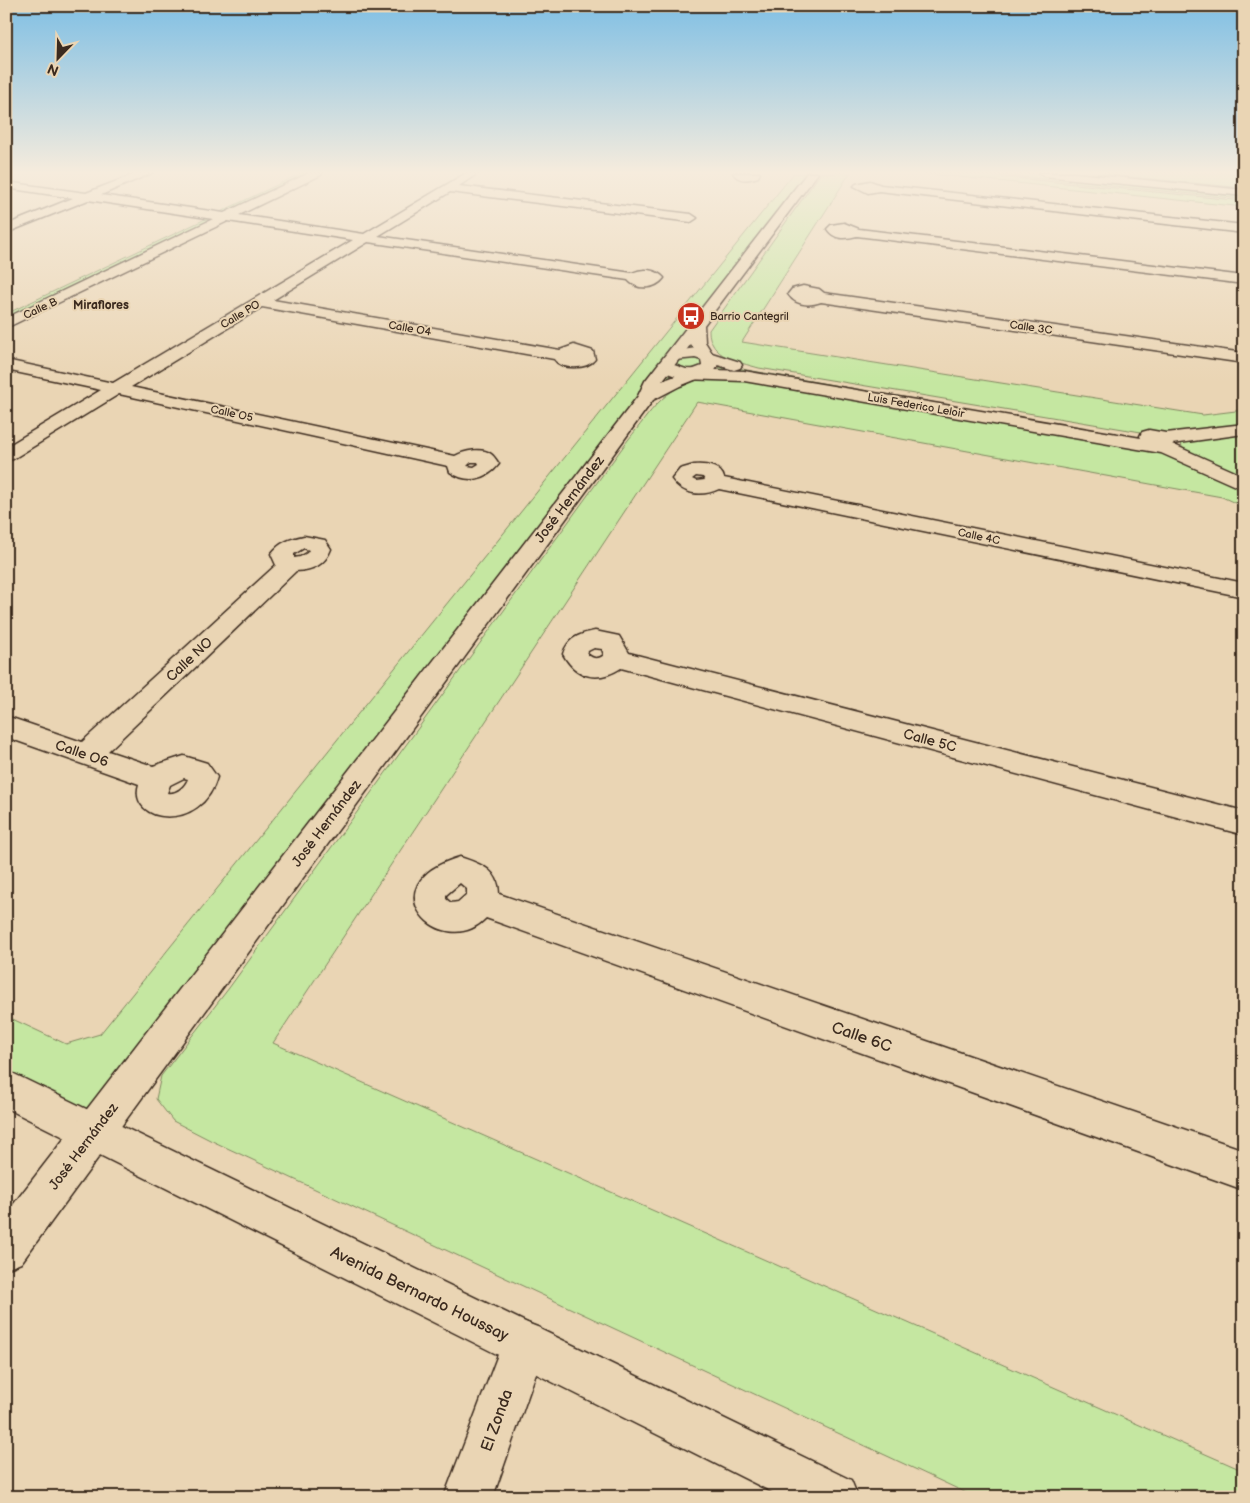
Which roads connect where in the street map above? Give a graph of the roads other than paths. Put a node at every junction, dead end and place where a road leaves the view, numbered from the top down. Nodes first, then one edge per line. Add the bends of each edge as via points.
1 (161, 243) edge
2 (167, 243) edge
3 (357, 243) edge
4 (401, 243) edge
5 (760, 243) edge
6 (945, 243) edge
7 (634, 277) dead end
8 (1244, 280) edge
9 (819, 297) dead end
10 (260, 302) junction
11 (6, 314) edge
12 (6, 324) edge
13 (697, 326) junction
14 (561, 354) dead end
15 (706, 356) junction
16 (1244, 358) edge
17 (670, 361) junction
18 (6, 365) edge
19 (695, 375) junction
20 (116, 388) junction
21 (646, 397) junction
22 (1244, 429) edge
23 (1166, 443) junction
24 (6, 455) edge
25 (458, 462) dead end
26 (715, 482) dead end
27 (1244, 484) edge
28 (291, 564) dead end
29 (1244, 590) edge
30 (616, 658) dead end
31 (6, 726) edge
32 (87, 754) junction
33 (157, 779) dead end
34 (1244, 823) edge
35 (481, 902) dead end
36 (6, 1088) edge
37 (94, 1131) junction
38 (1244, 1170) edge
39 (6, 1248) edge
40 (524, 1344) junction
41 (468, 1497) edge
42 (834, 1497) edge

1 - 11 street, Calle B
2 - 12 street, Calle B
3 - 10 street, Calle PO
4 - 7 street
5 - 13 street, José Hernández
6 - 8 street
9 - 16 street, Calle 3C
10 - 14 street, Calle O4
10 - 20 street, Calle PO
13 - 15 street via 697,344
13 - 17 street, José Hernández
15 - 17 street, Luis Federico Leloir via 684,353
15 - 19 street, José Hernández via 711,364 708,370
15 - 23 street, Luis Federico Leloir via 747,368
17 - 19 street, Luis Federico Leloir via 684,374
17 - 21 street, José Hernández
18 - 20 street, Calle O5
19 - 21 street, José Hernández
19 - 23 street, Luis Federico Leloir via 744,376
20 - 24 street, Calle PO
20 - 25 street, Calle O5
21 - 37 street, José Hernández
22 - 23 street, Luis Federico Leloir
23 - 27 street, Luis Federico Leloir
26 - 29 street, Calle 4C
28 - 32 street, Calle NO
30 - 34 street, Calle 5C
31 - 32 street, Calle O6
32 - 33 street, Calle O6
35 - 38 street, Calle 6C
36 - 37 street, Avenida Bernardo Houssay
37 - 39 street, José Hernández
37 - 40 street, Avenida Bernardo Houssay
40 - 41 street, El Zonda
40 - 42 street, Avenida Bernardo Houssay

